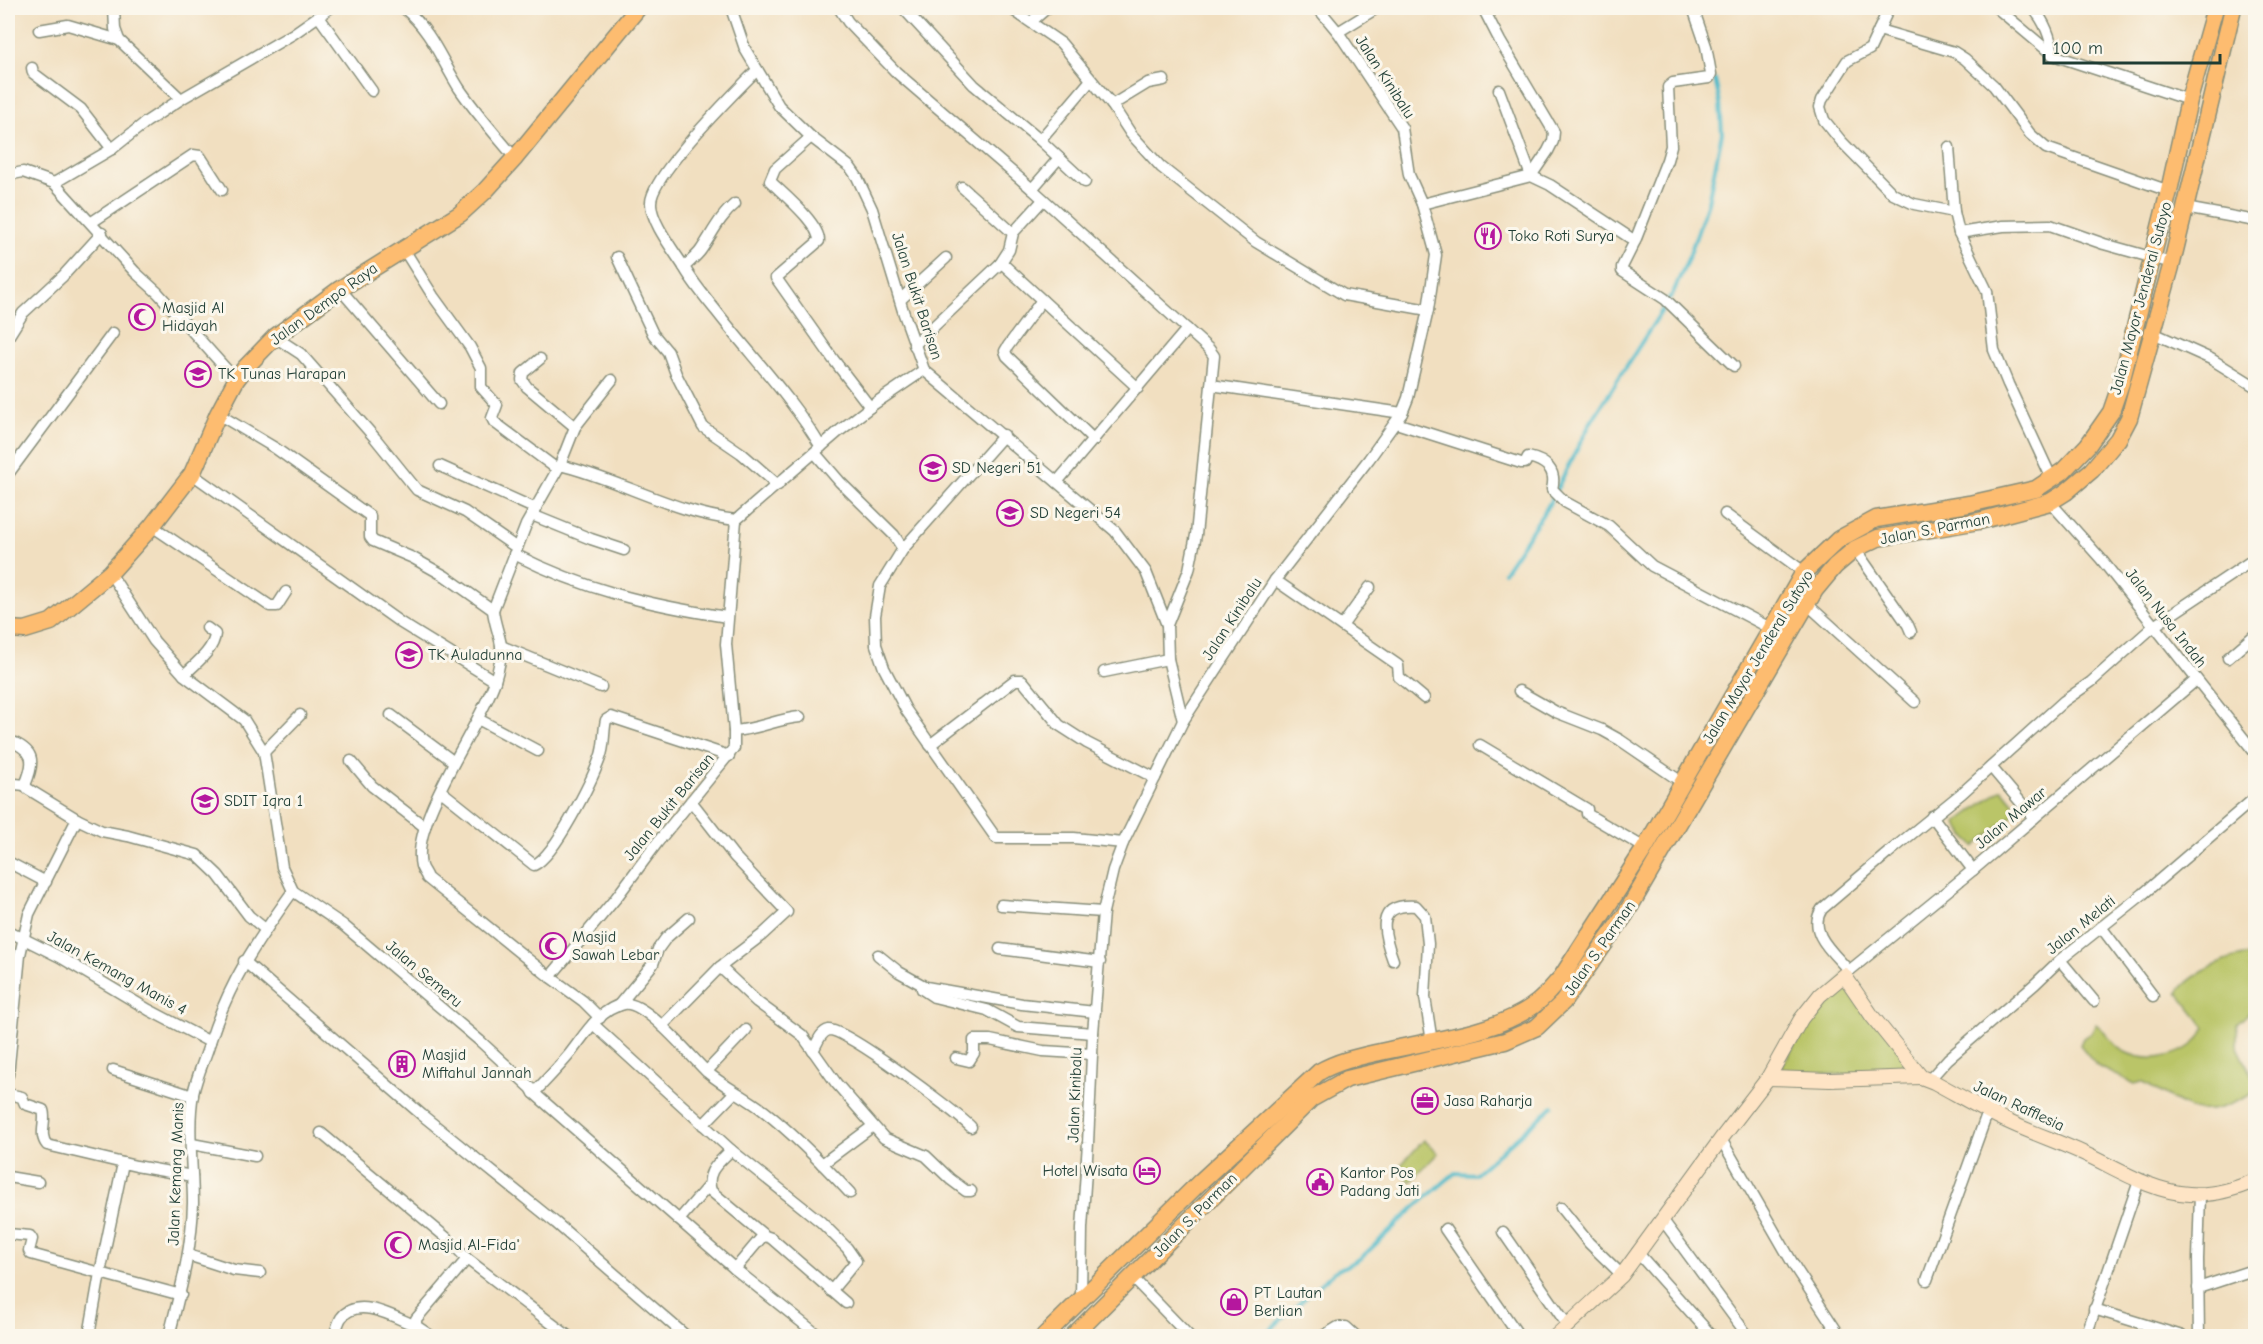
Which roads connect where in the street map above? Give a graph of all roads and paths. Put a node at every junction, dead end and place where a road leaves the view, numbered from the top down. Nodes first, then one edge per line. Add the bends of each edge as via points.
1 (114, 8) edge
2 (330, 8) edge
3 (404, 8) edge
4 (638, 8) edge
5 (731, 8) edge
6 (839, 8) edge
7 (903, 8) edge
8 (1010, 8) edge
9 (1047, 8) edge
10 (1318, 8) edge
11 (1377, 8) edge
12 (1483, 8) edge
13 (1693, 8) edge
14 (1889, 8) edge
15 (1997, 8) edge
16 (2033, 8) edge
17 (2215, 8) edge
18 (2233, 8) edge
19 (319, 17) junction
20 (1032, 21) junction
21 (39, 30) dead end
22 (1879, 30) junction
23 (1338, 32) junction
24 (119, 40) junction
25 (2053, 55) junction
26 (32, 68) dead end
27 (757, 70) junction
28 (1091, 80) junction
29 (1164, 80) dead end
30 (1499, 90) dead end
31 (372, 91) dead end
32 (181, 99) junction
33 (2189, 100) junction
34 (1112, 105) junction
35 (811, 137) junction
36 (1040, 140) junction
37 (1949, 147) dead end
38 (112, 148) junction
39 (515, 158) junction
40 (1059, 159) junction
41 (8, 175) edge
42 (1531, 176) junction
43 (1085, 182) dead end
44 (54, 183) junction
45 (962, 187) dead end
46 (1032, 189) junction
47 (222, 190) dead end
48 (2169, 191) junction
49 (1043, 200) junction
50 (735, 204) dead end
51 (1422, 204) junction
52 (2185, 208) junction
53 (1954, 212) junction
54 (2256, 221) edge
55 (92, 222) junction
56 (1013, 233) junction
57 (1959, 233) junction
58 (102, 234) junction
59 (1635, 241) junction
60 (403, 248) junction
61 (617, 257) dead end
62 (946, 258) dead end
63 (2151, 258) junction
64 (2172, 263) junction
65 (1000, 264) junction
66 (684, 267) junction
67 (340, 289) junction
68 (900, 300) junction
69 (1042, 300) junction
70 (1428, 310) junction
71 (1188, 328) junction
72 (113, 333) dead end
73 (2153, 333) junction
74 (8, 337) edge
75 (275, 337) junction
76 (914, 345) junction
77 (540, 359) dead end
78 (1734, 366) dead end
79 (924, 370) junction
80 (236, 380) junction
81 (612, 380) dead end
82 (1211, 386) junction
83 (2256, 387) edge
84 (1138, 388) junction
85 (439, 404) dead end
86 (870, 407) junction
87 (218, 414) junction
88 (1399, 418) junction
89 (575, 427) junction
90 (1004, 435) junction
91 (1094, 440) junction
92 (818, 450) junction
93 (440, 466) dead end
94 (558, 467) junction
95 (8, 474) edge
96 (192, 474) junction
97 (2052, 479) junction
98 (1057, 482) junction
99 (778, 485) junction
100 (2050, 502) junction
101 (534, 512) junction
102 (1725, 514) dead end
103 (736, 520) junction
104 (152, 526) junction
105 (903, 549) junction
106 (1855, 549) junction
107 (624, 550) dead end
108 (516, 551) junction
109 (2256, 558) edge
110 (1804, 572) junction
111 (110, 573) junction
112 (1275, 580) junction
113 (1370, 587) dead end
114 (286, 592) dead end
115 (1807, 604) junction
116 (493, 610) junction
117 (727, 617) junction
118 (1167, 625) junction
119 (1342, 626) junction
120 (2154, 626) junction
121 (207, 628) dead end
122 (1772, 628) junction
123 (8, 629) edge
124 (1911, 632) dead end
125 (2256, 634) edge
126 (501, 646) junction
127 (2229, 658) dead end
128 (1168, 659) junction
129 (1104, 672) dead end
130 (184, 675) junction
131 (495, 681) junction
132 (2195, 681) junction
133 (601, 687) dead end
134 (1520, 691) dead end
135 (1424, 698) dead end
136 (1915, 702) dead end
137 (300, 715) dead end
138 (391, 715) dead end
139 (800, 717) dead end
140 (478, 719) junction
141 (1183, 721) junction
142 (734, 731) junction
143 (8, 740) edge
144 (930, 745) junction
145 (1480, 746) dead end
146 (538, 751) dead end
147 (264, 752) junction
148 (2256, 754) edge
149 (729, 756) junction
150 (351, 761) dead end
151 (454, 762) junction
152 (1991, 767) junction
153 (1699, 772) junction
154 (1155, 778) junction
155 (1683, 783) junction
156 (24, 785) junction
157 (8, 788) edge
158 (441, 791) junction
159 (2256, 797) edge
160 (692, 801) junction
161 (1932, 816) junction
162 (2034, 818) junction
163 (77, 819) junction
164 (425, 827) junction
165 (1123, 843) junction
166 (1645, 848) junction
167 (8, 862) edge
168 (1973, 870) junction
169 (46, 882) junction
170 (292, 891) junction
171 (1001, 905) dead end
172 (1103, 912) junction
173 (689, 918) dead end
174 (2101, 927) junction
175 (265, 929) junction
176 (8, 931) edge
177 (24, 939) junction
178 (1000, 949) dead end
179 (878, 955) dead end
180 (1393, 960) dead end
181 (2060, 960) junction
182 (244, 961) junction
183 (1100, 962) junction
184 (720, 967) junction
185 (1847, 973) junction
186 (550, 977) junction
187 (914, 981) junction
188 (2153, 996) dead end
189 (2094, 1001) dead end
190 (618, 1006) junction
191 (1095, 1012) junction
192 (596, 1021) junction
193 (662, 1026) junction
194 (746, 1030) dead end
195 (1093, 1033) junction
196 (1432, 1041) junction
197 (210, 1042) junction
198 (813, 1051) junction
199 (1092, 1054) junction
200 (956, 1058) dead end
201 (113, 1070) dead end
202 (707, 1071) junction
203 (8, 1075) edge
204 (1768, 1078) junction
205 (1925, 1079) junction
206 (534, 1093) junction
207 (734, 1093) junction
208 (8, 1094) edge
209 (193, 1096) junction
210 (1988, 1111) junction
211 (703, 1125) junction
212 (873, 1126) junction
213 (971, 1127) dead end
214 (321, 1133) dead end
215 (1721, 1139) junction
216 (192, 1144) junction
217 (731, 1150) junction
218 (255, 1156) dead end
219 (123, 1163) junction
220 (822, 1164) junction
221 (192, 1176) junction
222 (8, 1177) edge
223 (2256, 1180) edge
224 (2139, 1181) junction
225 (38, 1182) dead end
226 (1200, 1182) joint
227 (709, 1185) junction
228 (971, 1191) dead end
229 (850, 1193) dead end
230 (2200, 1194) junction
231 (1561, 1209) dead end
232 (1662, 1219) junction
233 (679, 1220) junction
234 (1445, 1229) dead end
235 (1503, 1232) dead end
236 (8, 1234) edge
237 (765, 1236) junction
238 (1637, 1252) junction
239 (188, 1255) junction
240 (467, 1259) junction
241 (735, 1269) junction
242 (2256, 1269) edge
243 (100, 1273) junction
244 (260, 1273) dead end
245 (1622, 1275) junction
246 (1132, 1278) junction
247 (1927, 1280) dead end
248 (2198, 1288) junction
249 (831, 1291) junction
250 (181, 1295) junction
251 (1081, 1298) junction
252 (846, 1303) dead end
253 (2094, 1309) junction
254 (416, 1326) junction
255 (1568, 1326) junction
256 (90, 1329) dead end
257 (169, 1336) edge
258 (334, 1336) edge
259 (431, 1336) edge
260 (568, 1336) edge
261 (686, 1336) edge
262 (819, 1336) edge
263 (1044, 1336) edge
264 (1073, 1336) edge
265 (1189, 1336) edge
266 (1323, 1336) edge
267 (1356, 1336) edge
268 (1519, 1336) edge
269 (1556, 1336) edge
270 (1712, 1336) edge
271 (1748, 1336) edge
272 (1840, 1336) edge
273 (2086, 1336) edge
274 (2181, 1336) edge
275 (2199, 1336) edge

1 - 24 street
2 - 19 street
3 - 39 street via 431,37 458,86
4 - 39 main road, Jalan Dempo Raya
5 - 27 street, Jalan Bukit Barisan
6 - 46 street via 896,72
7 - 36 street via 974,85
8 - 20 street
9 - 20 street
10 - 23 street, Jalan Kinibalu
11 - 23 street
12 - 42 street via 1554,132 1548,151
13 - 59 street via 1712,74 1668,87 1671,146
14 - 22 street
15 - 25 street
16 - 25 street via 2042,18
17 - 33 main road, Jalan Mayor Jenderal Sutoyo
18 - 52 main road, Jalan Mayor Jenderal Sutoyo
19 - 31 street
19 - 32 street
20 - 28 street via 1061,43
21 - 24 street via 68,25
22 - 48 street via 1954,52 1965,59 1994,86 2030,134 2046,148
22 - 53 street via 1870,49 1847,61 1822,100 1821,114 1841,141 1893,194 1914,204
23 - 51 street, Jalan Kinibalu via 1402,128 1409,176
24 - 32 street
25 - 33 street
26 - 38 street via 33,73 81,109
27 - 35 street, Jalan Bukit Barisan via 779,106
27 - 66 street via 697,134 653,190 653,215
28 - 34 street
28 - 36 street
29 - 34 street via 1148,82
30 - 42 street
32 - 38 street
33 - 48 main road, Jalan Mayor Jenderal Sutoyo
34 - 70 street via 1131,134 1161,167 1256,242 1344,295
35 - 68 street, Jalan Bukit Barisan via 857,177 872,209
35 - 86 street via 775,170 770,181 813,224 819,241 776,278
36 - 40 street
37 - 53 street
38 - 44 street
39 - 60 main road, Jalan Dempo Raya via 460,213
40 - 43 street
40 - 46 street
41 - 44 street via 23,172
42 - 51 street
42 - 59 street
44 - 55 street
45 - 56 street
46 - 49 street
47 - 55 street via 200,156 193,155
48 - 63 main road, Jalan Mayor Jenderal Sutoyo
49 - 56 street
49 - 71 street
50 - 66 street
51 - 70 street, Jalan Kinibalu via 1436,255
52 - 54 street
52 - 64 main road, Jalan Mayor Jenderal Sutoyo
53 - 57 street
55 - 58 street
56 - 65 street
57 - 63 street via 2003,226 2050,225
57 - 97 street via 1987,291 1994,350
58 - 74 street via 23,314
58 - 80 street
59 - 78 street via 1622,271 1665,299
60 - 67 main road, Jalan Dempo Raya
60 - 94 street via 471,347 481,387 497,405 494,422
61 - 99 street via 652,334 668,352 700,422
62 - 68 street
63 - 64 street
63 - 97 main road, Jalan Mayor Jenderal Sutoyo via 2121,383 2110,412 2088,445
64 - 73 main road, Jalan Mayor Jenderal Sutoyo
65 - 69 street
65 - 76 street
66 - 92 street via 804,418
67 - 75 main road, Jalan Dempo Raya
67 - 85 street
68 - 76 street, Jalan Bukit Barisan
69 - 84 street
69 - 91 street via 1005,351
70 - 88 street, Jalan Kinibalu via 1408,398
71 - 82 street via 1214,356
71 - 84 street
72 - 95 street
73 - 83 street via 2211,359
73 - 100 main road, Jalan Mayor Jenderal Sutoyo via 2129,418 2118,439 2092,470
75 - 80 main road, Jalan Dempo Raya
75 - 108 street via 301,354 417,490 465,512
76 - 79 street, Jalan Bukit Barisan
77 - 89 street via 523,373 522,380
79 - 86 street
79 - 90 street, Jalan Bukit Barisan
80 - 87 main road, Jalan Dempo Raya
81 - 89 street
82 - 88 street
82 - 118 street via 1196,535 1189,570
84 - 91 street
86 - 92 street
87 - 96 main road, Jalan Dempo Raya
87 - 116 street via 275,448 370,516 373,541 444,576
88 - 112 street, Jalan Kinibalu
88 - 122 street via 1521,463 1531,457 1550,468 1555,479 1554,491 1565,502 1609,526 1652,566
89 - 94 street
90 - 98 street, Jalan Bukit Barisan
90 - 105 street
91 - 98 street
92 - 99 street
92 - 105 street via 840,482 894,535
93 - 101 street
94 - 101 street
94 - 103 street via 586,471 672,504
96 - 104 main road, Jalan Dempo Raya
96 - 131 street via 401,623
97 - 110 main road, Jalan Mayor Jenderal Sutoyo via 2025,492 1875,519 1839,539
98 - 118 street, Jalan Bukit Barisan via 1115,531 1131,551 1146,572
99 - 103 street
100 - 106 main road, Jalan S. Parman via 1979,521 1878,538
100 - 120 street, Jalan Nusa Indah
101 - 107 street
101 - 108 street
102 - 110 street
103 - 117 street, Jalan Bukit Barisan
104 - 111 main road, Jalan Dempo Raya
104 - 114 street via 270,606 277,606
105 - 144 street via 880,586 876,645 906,710
106 - 115 main road, Jalan S. Parman via 1835,566
106 - 124 street
108 - 116 street
108 - 117 street via 552,574 637,601
109 - 120 street
110 - 122 main road, Jalan Mayor Jenderal Sutoyo
111 - 123 main road, Jalan Dempo Raya via 51,622 25,630
111 - 130 street via 154,641
112 - 119 street
112 - 141 street, Jalan Kinibalu
113 - 119 street
115 - 136 street
115 - 153 main road, Jalan S. Parman
116 - 126 street
117 - 142 street, Jalan Bukit Barisan
118 - 128 street, Jalan Bukit Barisan
119 - 135 street via 1398,665 1400,677
120 - 132 street, Jalan Nusa Indah
120 - 152 street
121 - 130 street via 215,638
122 - 153 main road, Jalan Mayor Jenderal Sutoyo
125 - 127 street
126 - 131 street
126 - 133 street
128 - 129 street
128 - 141 street, Jalan Bukit Barisan
130 - 147 street via 250,727
131 - 140 street
132 - 148 street, Jalan Nusa Indah
132 - 162 street, Jalan Mawar
134 - 155 street via 1556,712 1620,740
137 - 147 street
138 - 151 street
139 - 142 street
140 - 146 street
140 - 151 street
141 - 154 street, Jalan Kinibalu
142 - 149 street, Jalan Bukit Barisan via 734,748
143 - 156 street via 30,755 31,770
144 - 154 street via 1015,680 1022,680 1059,725
144 - 165 street via 996,838 1074,838
145 - 166 street
147 - 170 street via 282,867
149 - 158 street via 611,717 606,720 601,755 581,799 553,846 534,865
149 - 160 street, Jalan Bukit Barisan
150 - 164 street via 372,786
151 - 158 street
152 - 161 street
152 - 162 street
153 - 155 main road, Jalan Mayor Jenderal Sutoyo
153 - 246 main road, Jalan S. Parman via 1625,915 1563,1002 1537,1027 1505,1041 1347,1079 1311,1099
154 - 165 street, Jalan Kinibalu
155 - 166 main road, Jalan Mayor Jenderal Sutoyo
156 - 157 street
156 - 163 street
158 - 164 street
159 - 174 street, Jalan Melati
160 - 184 street via 734,856 787,912
160 - 186 street, Jalan Bukit Barisan
161 - 168 street
161 - 185 street via 1818,915 1819,934
162 - 168 street, Jalan Mawar
163 - 169 street
163 - 175 street via 102,831 197,855
164 - 186 street via 421,866 427,878
165 - 172 street, Jalan Kinibalu
166 - 196 main road, Jalan Mayor Jenderal Sutoyo via 1561,978 1537,1003 1497,1024
167 - 169 street
168 - 185 street, Jalan Mawar
169 - 177 street via 29,914
170 - 175 street, Jalan Kemang Manis
170 - 206 street, Jalan Semeru via 343,925 480,1041
171 - 172 street
172 - 183 street, Jalan Kinibalu
173 - 190 street via 666,938 653,964
174 - 181 street, Jalan Melati
174 - 188 street
175 - 182 street, Jalan Kemang Manis
176 - 177 street, Jalan Kemang Manis 4
177 - 197 street, Jalan Kemang Manis 4
177 - 203 street
178 - 183 street
179 - 187 street
180 - 196 street via 1384,933 1386,916 1392,909 1416,906 1425,916 1425,997
181 - 189 street
181 - 205 street, Jalan Melati
182 - 197 street, Jalan Kemang Manis
182 - 261 street
183 - 191 street, Jalan Kinibalu
184 - 193 street
184 - 198 street via 757,1002 802,1035
185 - 204 street via 1820,995 1801,1019
185 - 205 street, Jalan Rafflesia via 1872,1016
186 - 192 street via 583,1001
187 - 191 street via 934,989
187 - 195 street via 934,997 987,1010 1018,1027
190 - 192 street
190 - 193 street via 630,1004 639,1008
191 - 195 street, Jalan Kinibalu
192 - 206 street
192 - 211 street
193 - 202 street
194 - 202 street
195 - 199 street, Jalan Kinibalu
196 - 226 main road, Jalan Mayor Jenderal Sutoyo via 1335,1063 1319,1072
197 - 209 street, Jalan Kemang Manis
198 - 212 street
198 - 213 street via 821,1035 833,1030 866,1047 955,1111
199 - 200 street via 974,1040 974,1053 969,1061
199 - 251 street, Jalan Kinibalu
201 - 209 street
202 - 207 street
204 - 205 street
204 - 215 street
205 - 210 street, Jalan Rafflesia
206 - 233 street, Jalan Semeru
207 - 211 street
207 - 220 street via 763,1110
208 - 219 street via 43,1110 43,1137 48,1145
209 - 216 street, Jalan Kemang Manis
210 - 224 street, Jalan Rafflesia
210 - 247 street
211 - 217 street
212 - 220 street
212 - 228 street via 884,1138 926,1156 950,1179
214 - 240 street
215 - 232 street
215 - 272 street via 1796,1269
216 - 218 street
216 - 221 street, Jalan Kemang Manis
217 - 227 street via 710,1172
217 - 249 street via 798,1202 847,1248 856,1262
219 - 221 street
219 - 243 street
220 - 229 street
221 - 239 street, Jalan Kemang Manis
222 - 225 street
223 - 230 street, Jalan Rafflesia via 2229,1190
224 - 230 street, Jalan Rafflesia via 2170,1191
224 - 253 street
226 - 251 main road, Jalan S. Parman
227 - 233 street
227 - 237 street via 711,1191
230 - 248 street
231 - 245 street
232 - 238 street
232 - 271 street
233 - 241 street, Jalan Semeru
234 - 268 street
235 - 255 street
236 - 243 street via 30,1236 31,1254
237 - 241 street
237 - 249 street
238 - 245 street
238 - 270 street
239 - 244 street via 234,1270
239 - 250 street, Jalan Kemang Manis
240 - 254 street via 416,1319
240 - 260 street
241 - 262 street, Jalan Semeru
242 - 248 street
243 - 250 street
243 - 256 street
245 - 255 street
246 - 264 main road, Jalan S. Parman
246 - 265 street
248 - 275 street
249 - 252 street
250 - 257 street, Jalan Kemang Manis
251 - 263 main road, Jalan S. Parman
253 - 273 street
253 - 274 street
254 - 258 street via 361,1307 340,1319
254 - 259 street
255 - 269 street
266 - 267 street via 1346,1327

